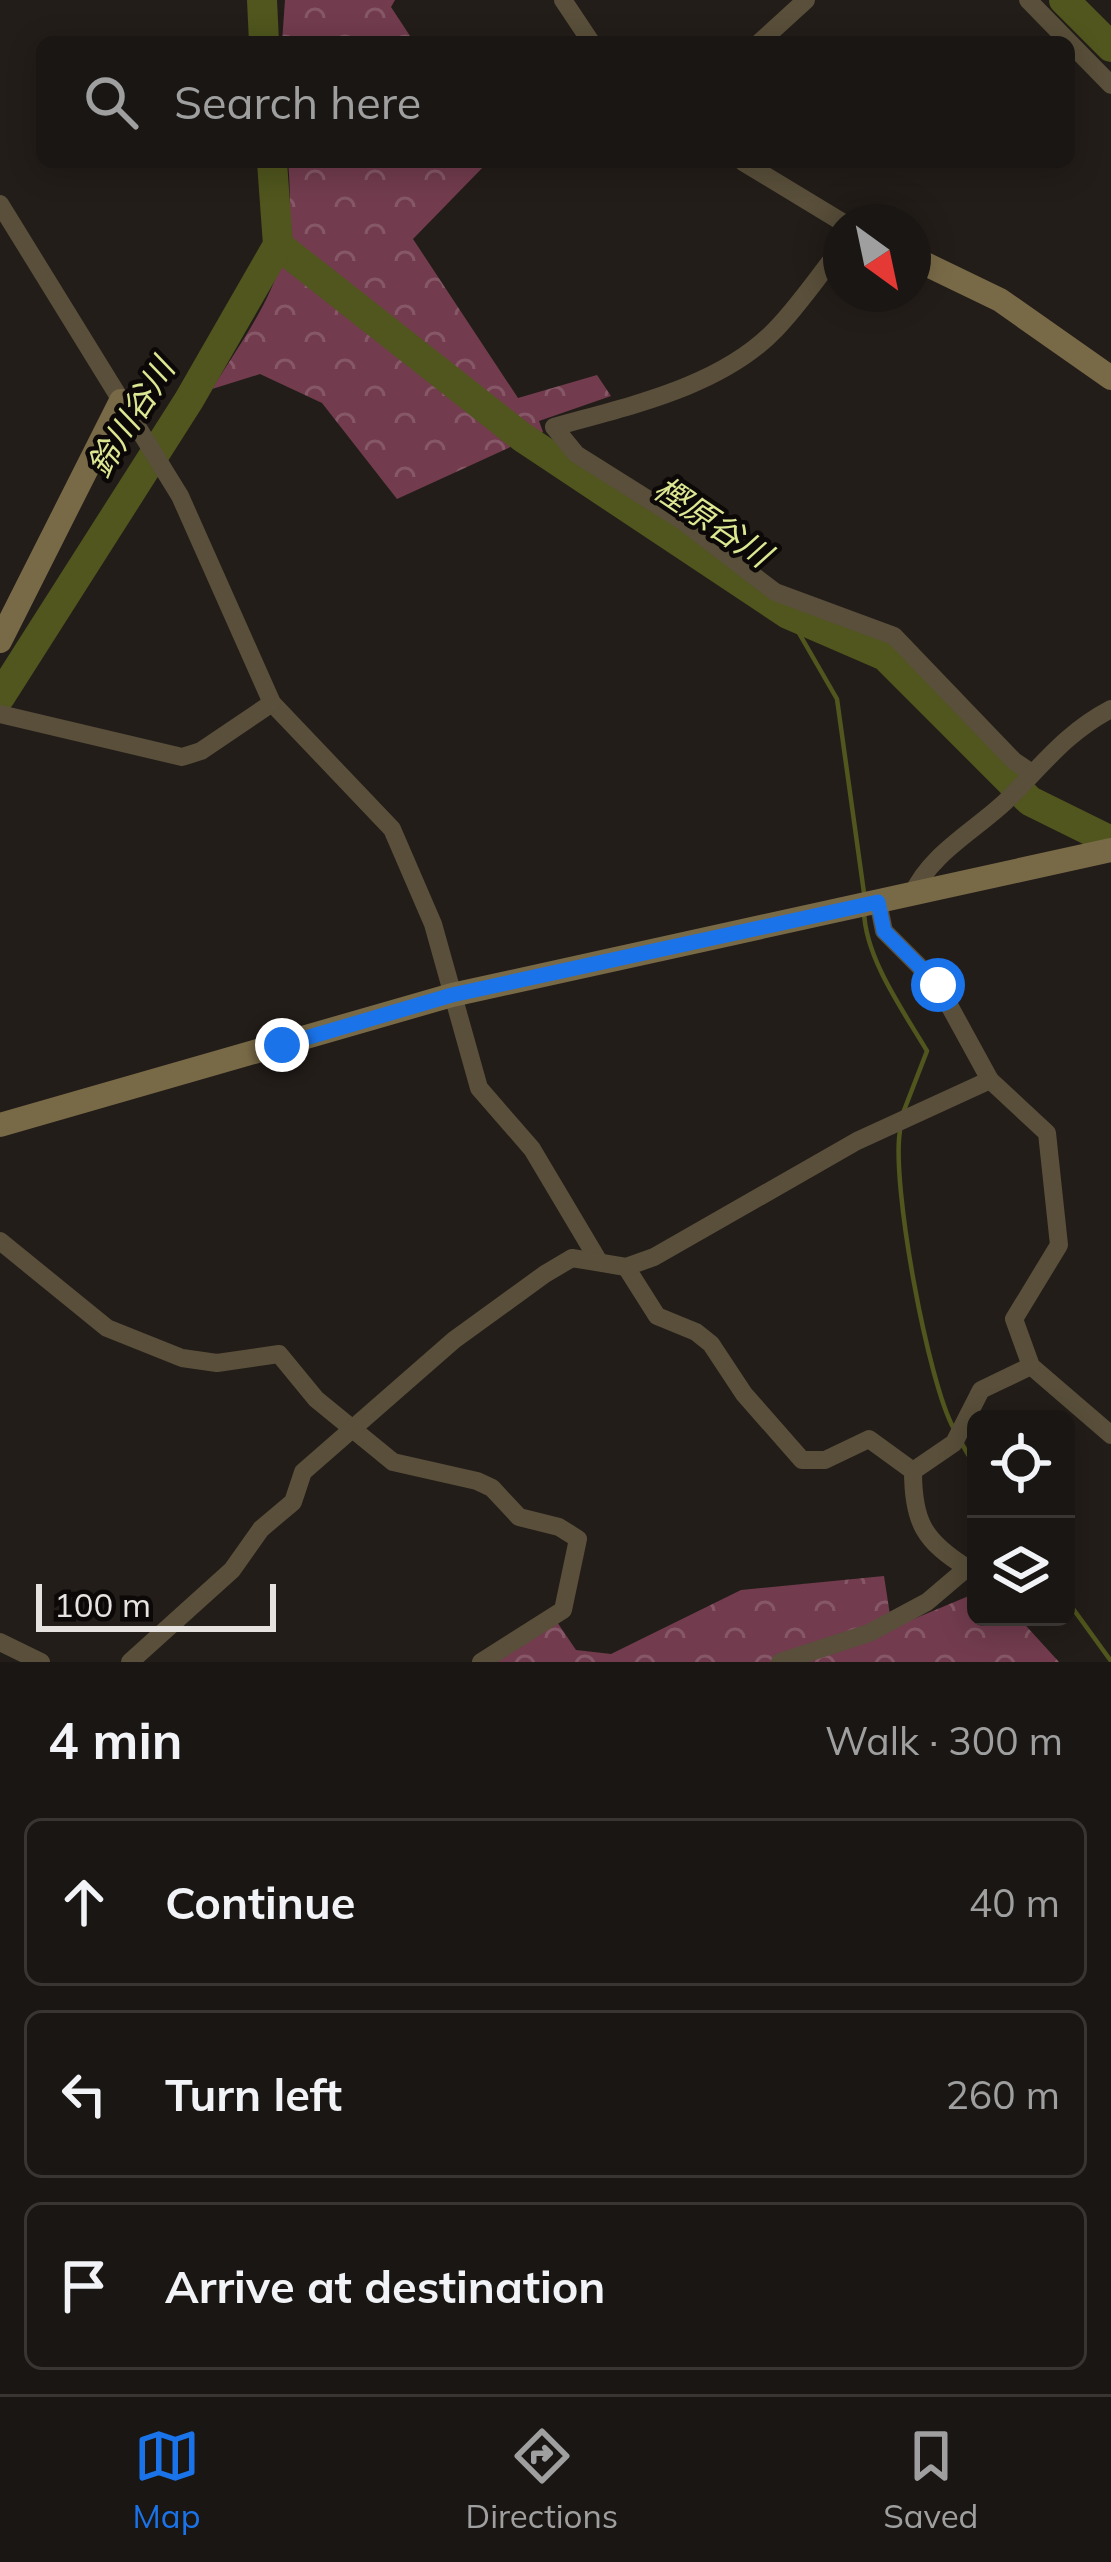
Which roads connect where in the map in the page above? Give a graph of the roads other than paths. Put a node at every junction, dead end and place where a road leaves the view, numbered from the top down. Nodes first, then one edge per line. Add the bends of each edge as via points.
1 (563, 0) edge
2 (806, 0) edge
3 (1028, 0) edge
4 (587, 36) edge
5 (767, 36) edge
6 (1063, 36) edge
7 (1075, 49) edge
8 (1111, 86) edge
9 (753, 168) edge
10 (0, 204) edge
11 (823, 210) edge
12 (931, 267) edge
13 (823, 271) edge
14 (1111, 378) edge
15 (128, 410) junction
16 (0, 640) edge
17 (272, 703) junction
18 (1111, 709) edge
19 (6, 716) edge
20 (1029, 775) junction
21 (1109, 850) edge
22 (912, 895) junction
23 (869, 904) junction
24 (452, 995) junction
25 (990, 1080) junction
26 (0, 1124) edge
27 (0, 1241) edge
28 (598, 1260) junction
29 (626, 1267) junction
30 (1031, 1366) junction
31 (352, 1427) junction
32 (1111, 1435) edge
33 (913, 1471) junction
34 (0, 1642) edge
35 (41, 1662) edge
36 (130, 1662) edge
37 (481, 1662) edge
38 (780, 1662) edge

1 - 4 street
2 - 5 street
3 - 6 street
7 - 8 street
9 - 11 street
10 - 15 street
12 - 14 street via 1000,300
13 - 20 street via 774,332 678,391 554,427 576,454 775,592 894,636
15 - 16 street
15 - 17 street via 160,460
17 - 19 street via 182,758
17 - 24 street via 392,829 434,924
18 - 20 street via 1051,749
20 - 22 street via 934,861
21 - 22 street
22 - 23 street
23 - 24 street
23 - 25 street via 884,931 938,985
24 - 26 street
24 - 28 street via 478,1088 532,1149
25 - 29 street
25 - 30 street via 1047,1133 1052,1148 1059,1245 1014,1318
27 - 31 street via 107,1328 199,1362 279,1354
28 - 29 street
28 - 31 street via 572,1258 545,1274
29 - 33 street via 657,1316 711,1344 802,1460 825,1460 868,1439
30 - 32 street
30 - 33 street via 981,1390 957,1437
31 - 36 street via 303,1472 293,1502 260,1529 232,1570
31 - 37 street via 392,1462 477,1481 519,1517 578,1539 563,1610
33 - 38 street via 913,1511 929,1538 967,1568 927,1602 868,1633
34 - 35 street

